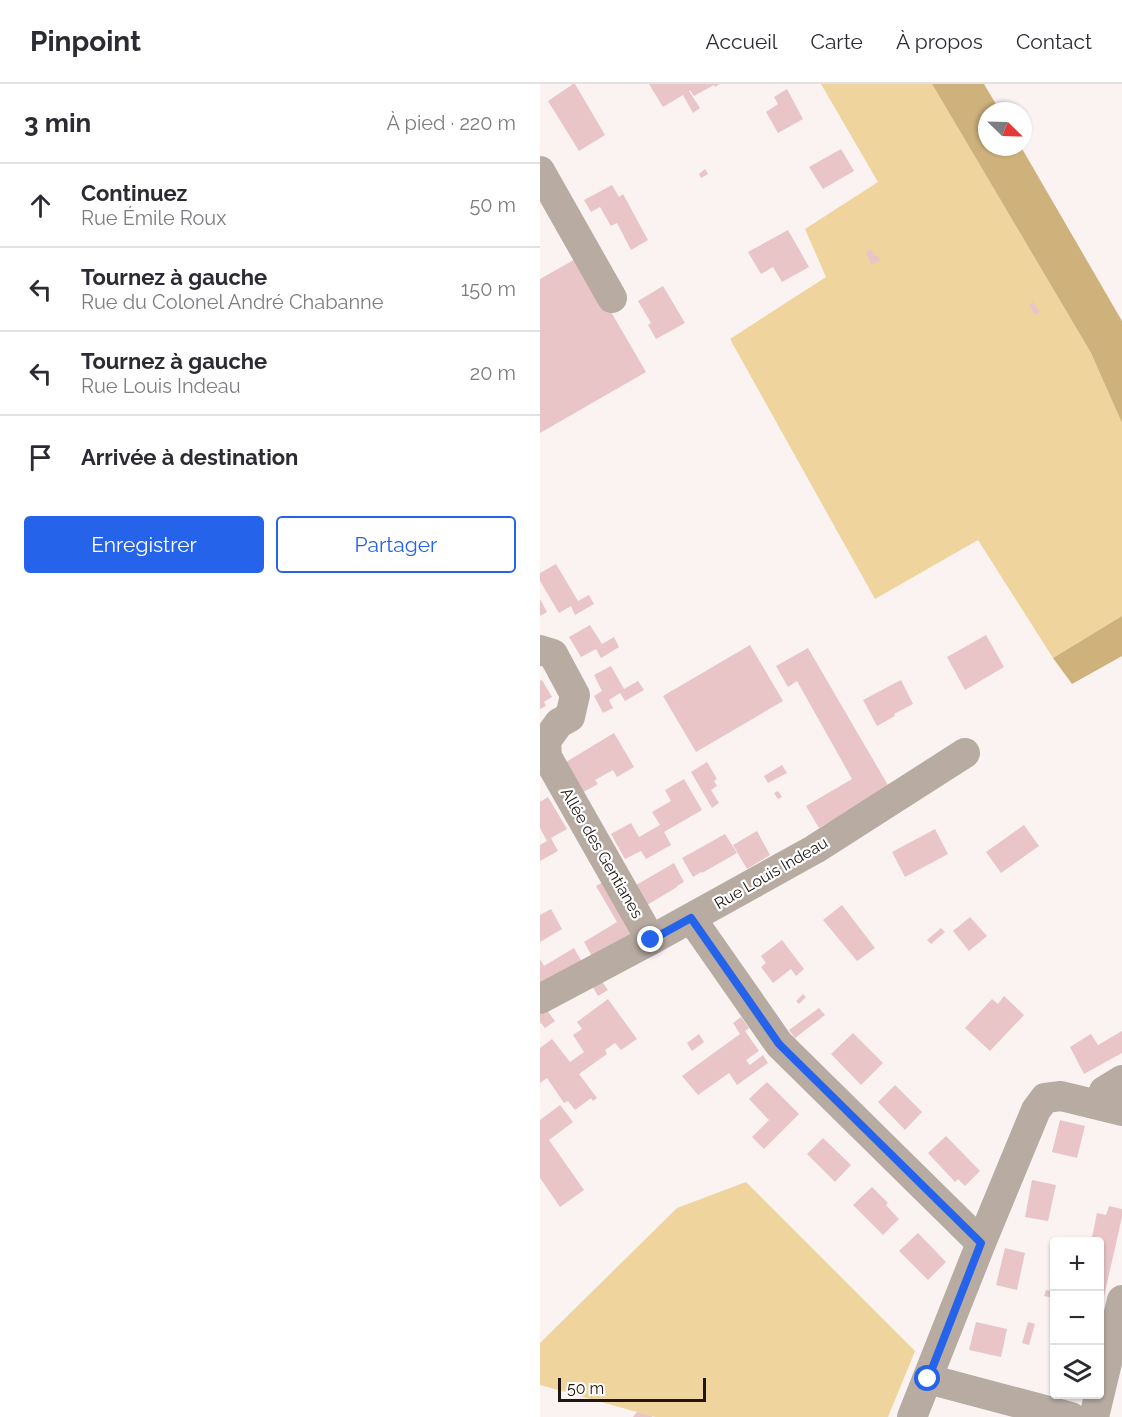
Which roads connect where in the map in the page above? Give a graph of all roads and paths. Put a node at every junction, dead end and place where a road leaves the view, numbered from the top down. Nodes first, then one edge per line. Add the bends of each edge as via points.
1 (540, 171) edge
2 (612, 298) dead end
3 (540, 650) edge
4 (965, 753) dead end
5 (691, 918) junction
6 (651, 940) junction
7 (540, 999) edge
8 (1122, 1080) edge
9 (1110, 1108) edge
10 (981, 1243) junction
11 (1122, 1300) edge
12 (928, 1379) junction
13 (912, 1417) edge
14 (1071, 1417) edge
15 (1094, 1417) edge

1 - 2 street
3 - 6 street, Allée des Gentianes via 553,654 575,695 570,717 559,723 546,741 548,757
4 - 5 street, Rue Louis Indeau via 815,849
5 - 6 street, Rue Louis Indeau
5 - 10 street via 779,1044
6 - 7 street, Rue Louis Indeau
8 - 9 street via 1104,1090
9 - 10 street via 1061,1096 1045,1098 1036,1110
10 - 12 street
11 - 15 street
12 - 13 street
12 - 14 street

